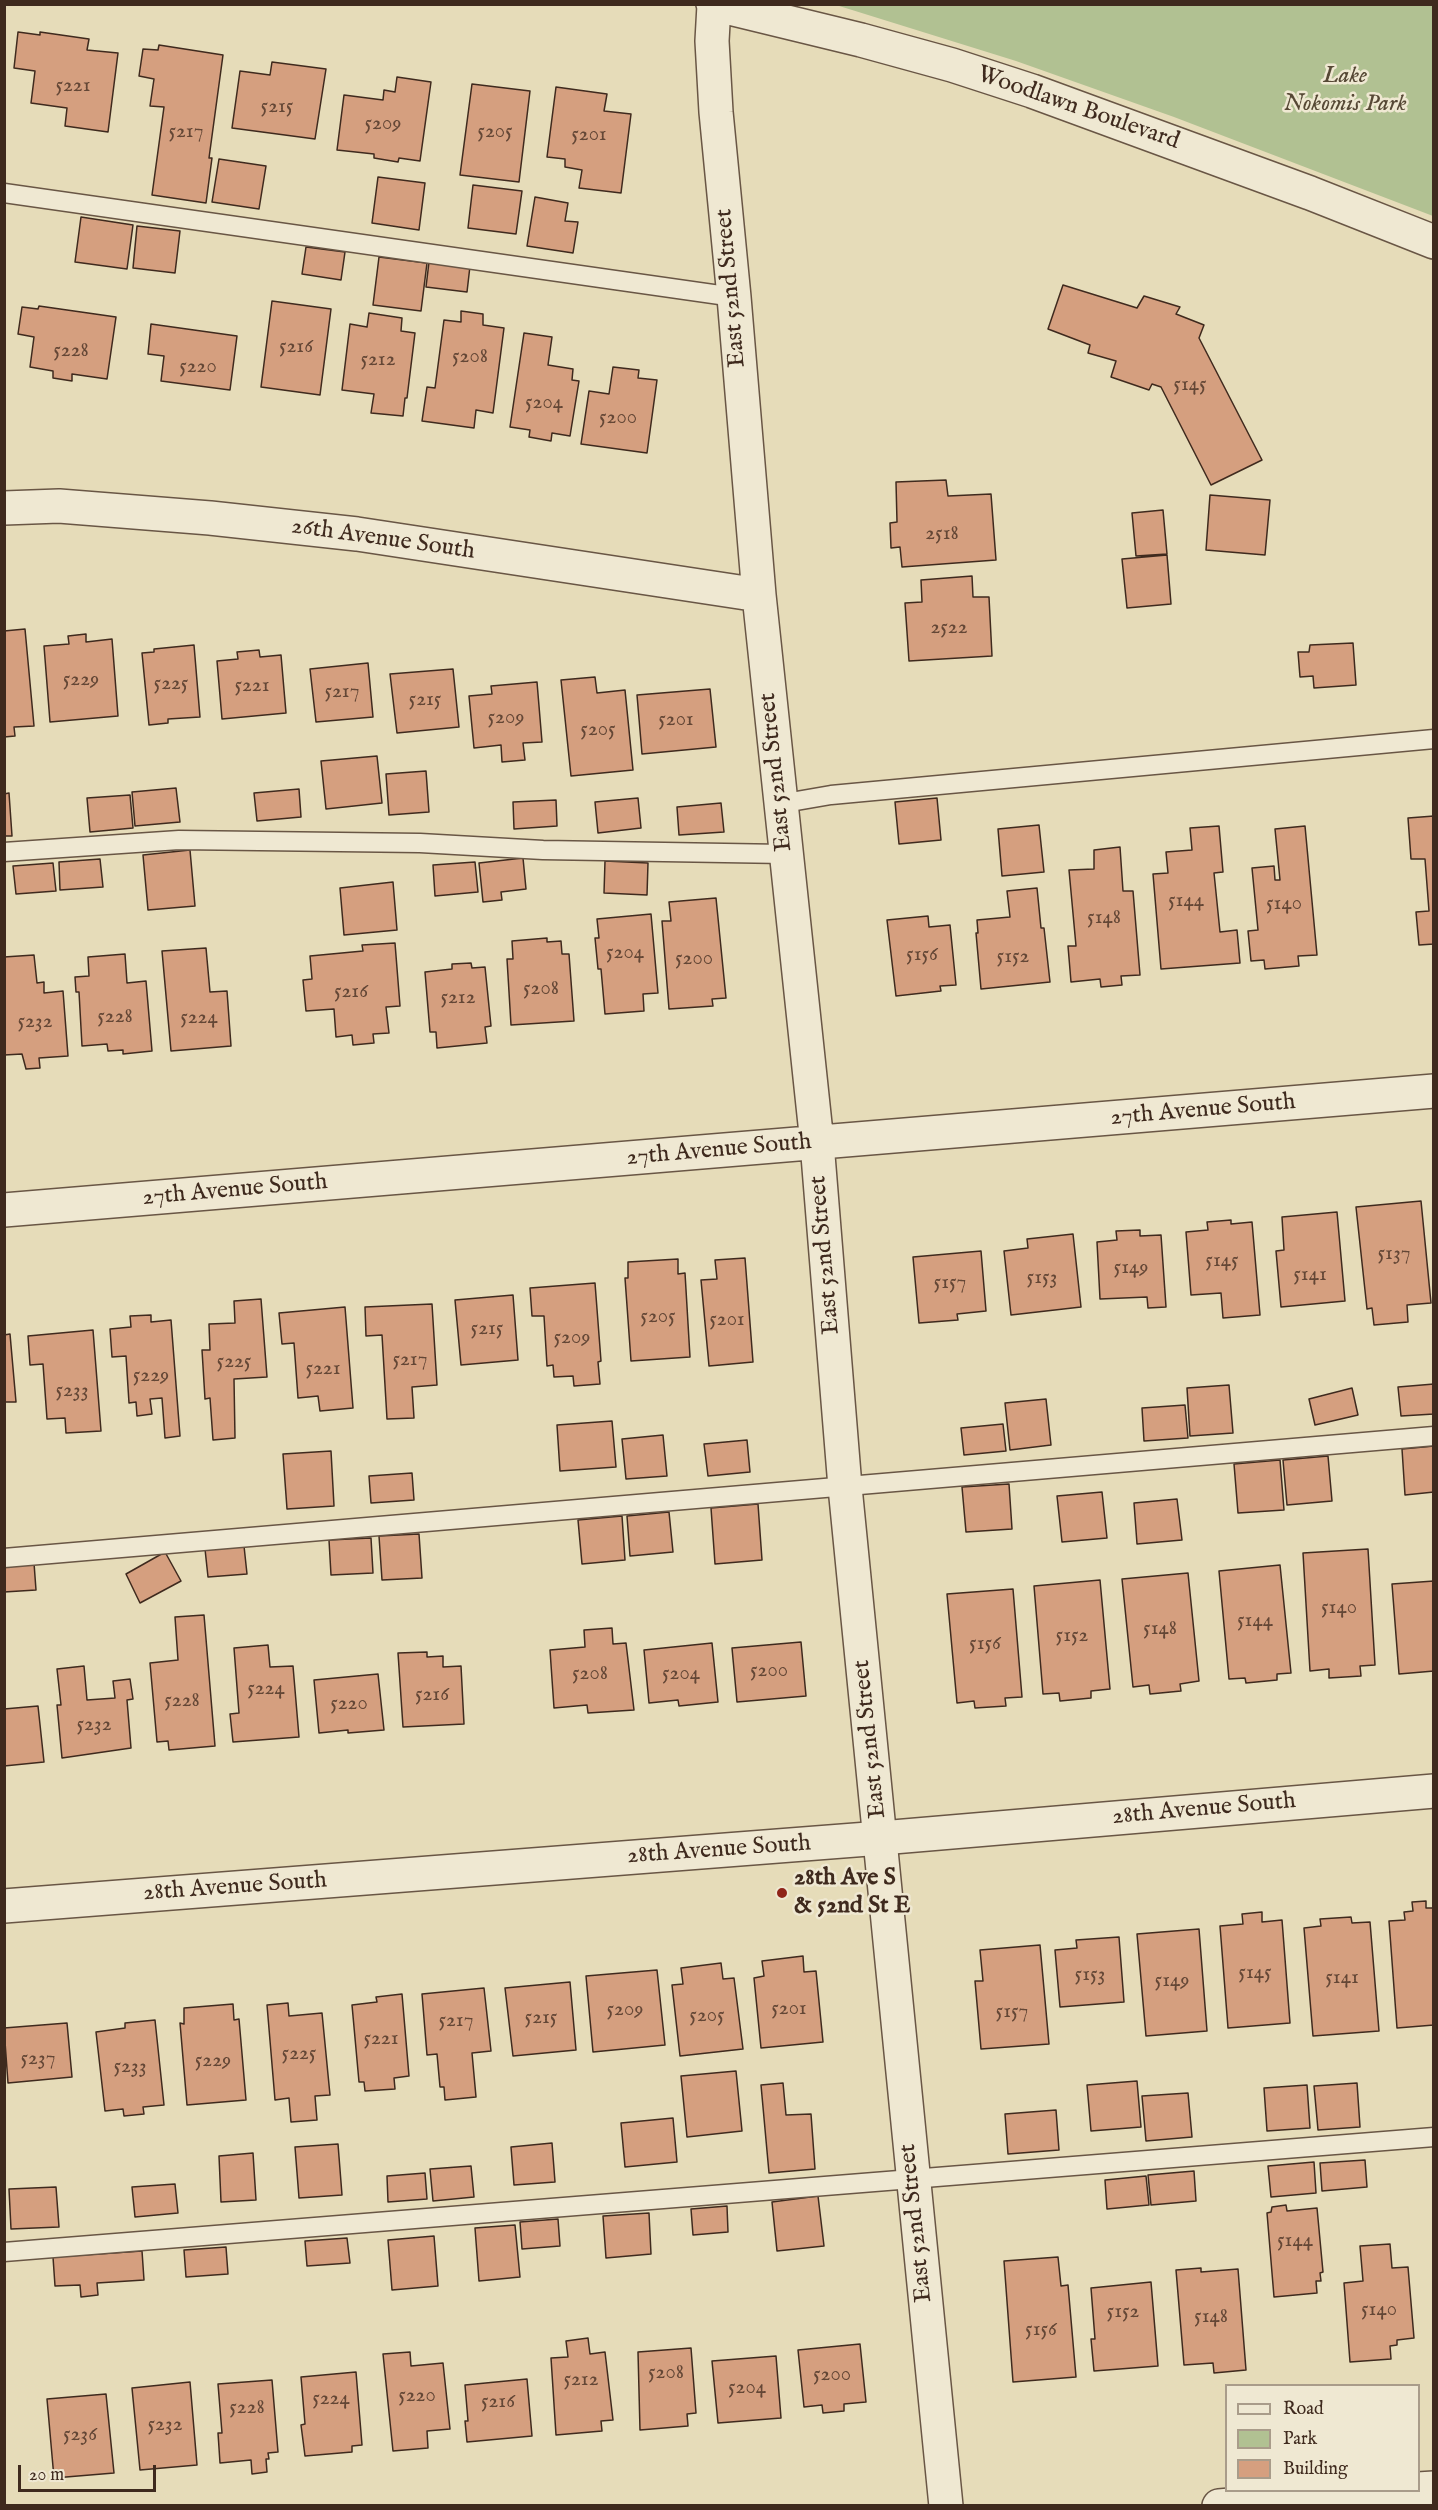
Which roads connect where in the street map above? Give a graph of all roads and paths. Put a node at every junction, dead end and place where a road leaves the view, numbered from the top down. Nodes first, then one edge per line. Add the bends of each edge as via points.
1 (714, 5) edge
2 (4, 193) edge
3 (1434, 242) edge
4 (734, 297) junction
5 (4, 508) edge
6 (759, 595) junction
7 (1434, 739) edge
8 (779, 804) junction
9 (4, 852) edge
10 (785, 854) junction
11 (1434, 1091) edge
12 (817, 1143) junction
13 (4, 1210) edge
14 (1434, 1436) edge
15 (845, 1487) junction
16 (4, 1558) edge
17 (1434, 1791) edge
18 (880, 1838) junction
19 (4, 1906) edge
20 (1434, 2137) edge
21 (913, 2179) junction
22 (4, 2252) edge
23 (1378, 2492) edge
24 (946, 2505) edge
25 (1219, 2505) edge

1 - 3 street, Woodlawn Boulevard via 861,39 1009,84
1 - 4 street, East 52nd Street via 716,112
2 - 4 lane
4 - 6 street, East 52nd Street
5 - 6 street, 26th Avenue South via 59,506 357,534
6 - 8 street, East 52nd Street
7 - 8 lane via 831,795
8 - 10 street, East 52nd Street
9 - 10 lane via 179,840
10 - 12 street, East 52nd Street
11 - 12 street, 27th Avenue South
12 - 13 street, 27th Avenue South
12 - 15 street, East 52nd Street
14 - 15 lane
15 - 16 lane
15 - 18 street, East 52nd Street
17 - 18 street, 28th Avenue South
18 - 19 street, 28th Avenue South
18 - 21 street, East 52nd Street
20 - 21 lane
21 - 22 lane
21 - 24 street, East 52nd Street
23 - 25 street

